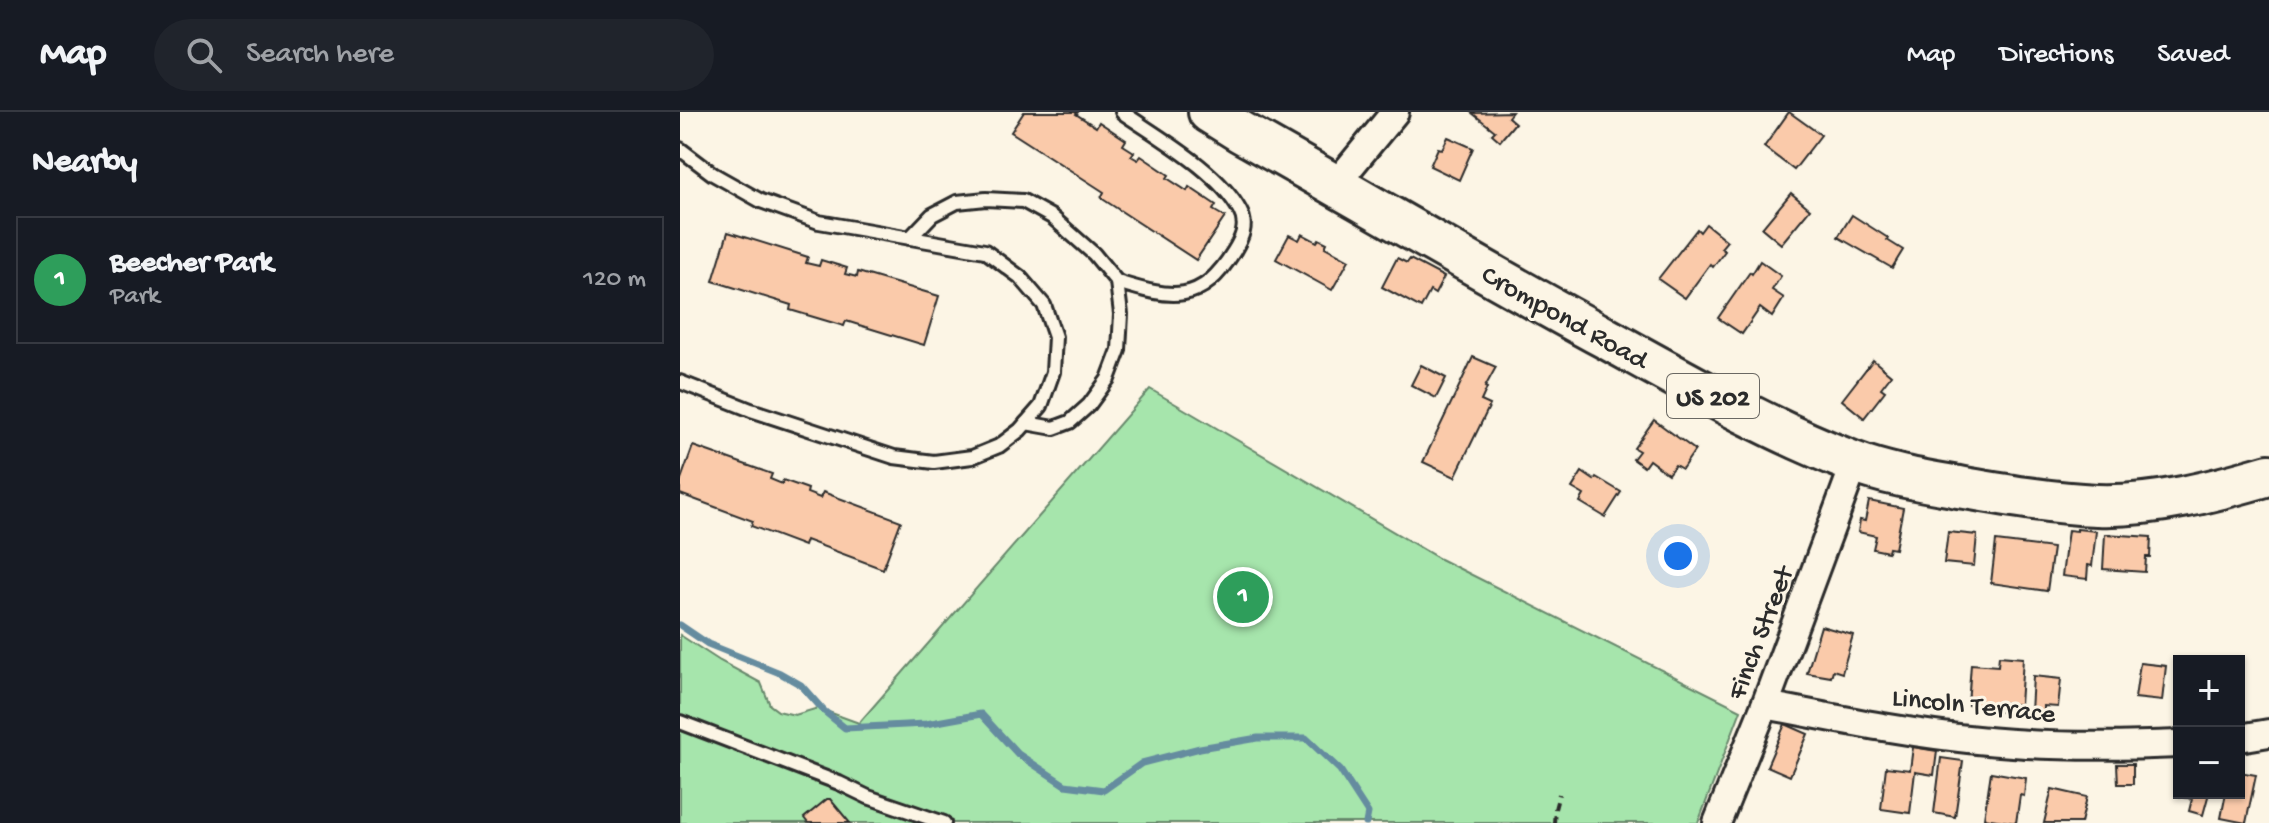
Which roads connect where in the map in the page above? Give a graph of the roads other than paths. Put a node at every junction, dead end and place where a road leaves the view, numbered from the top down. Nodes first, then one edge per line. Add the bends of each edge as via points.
1 (1122, 112) edge
2 (1209, 112) edge
3 (1395, 112) edge
4 (680, 149) edge
5 (1335, 185) junction
6 (910, 238) junction
7 (1117, 282) junction
8 (680, 382) edge
9 (1026, 423) junction
10 (1855, 463) junction
11 (2269, 475) edge
12 (1765, 705) junction
13 (680, 722) edge
14 (2269, 733) edge
15 (2245, 737) edge
16 (2173, 744) edge
17 (944, 823) edge
18 (1717, 823) edge

1 - 7 lane via 1221,186 1245,223 1223,268 1200,289 1155,294
2 - 5 main road, Crompond Road / US 202
3 - 5 street
4 - 6 lane via 761,201 819,222
5 - 10 main road, Crompond Road / US 202 via 1750,416
6 - 7 lane via 932,215 957,202 1023,201 1052,217
6 - 9 lane via 985,251 1020,277 1044,305 1055,337 1053,372 1041,406
7 - 9 lane via 1119,350 1108,379 1070,422 1054,428
8 - 9 lane via 894,457 934,462 972,457 999,446
10 - 11 main road, Crompond Road / US 202 via 1987,492 2099,505 2151,502
10 - 12 street, Finch Street
12 - 16 street, Lincoln Terrace via 1978,740
12 - 18 street, Finch Street
13 - 17 lane
14 - 15 street

